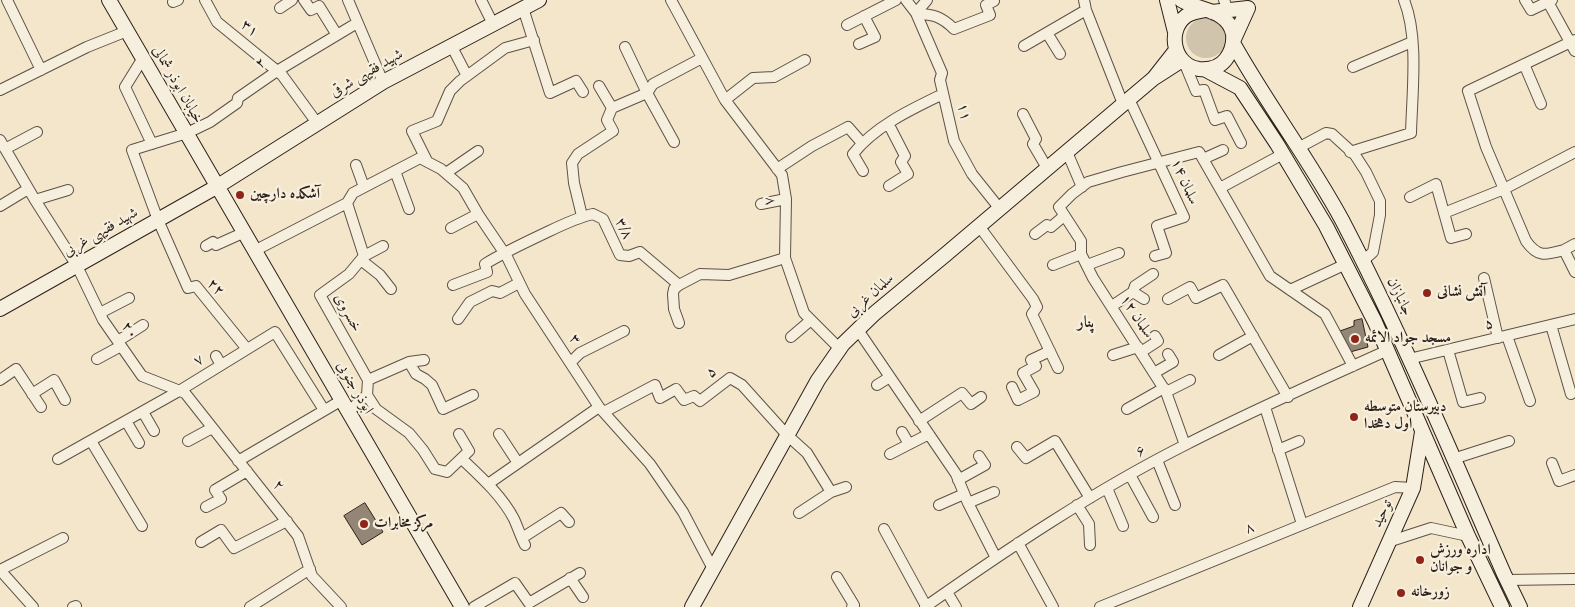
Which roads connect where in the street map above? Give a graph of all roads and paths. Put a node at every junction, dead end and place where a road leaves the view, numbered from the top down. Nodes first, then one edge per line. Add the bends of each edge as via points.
1 (7, 0) edge
2 (109, 0) edge
3 (205, 0) edge
4 (292, 0) edge
5 (304, 0) edge
6 (348, 0) edge
7 (481, 0) edge
8 (539, 0) edge
9 (671, 0) edge
10 (896, 0) edge
11 (906, 0) edge
12 (927, 0) edge
13 (1167, 0) edge
14 (1181, 0) edge
15 (1404, 0) edge
16 (1524, 0) edge
17 (994, 1) edge
18 (1550, 1) edge
19 (1253, 4) edge
20 (1085, 5) edge
21 (1226, 5) edge
22 (280, 8) dead end
23 (523, 8) junction
24 (1208, 11) junction
25 (916, 14) junction
26 (864, 16) junction
27 (357, 23) junction
28 (493, 24) junction
29 (847, 25) dead end
30 (127, 31) junction
31 (1176, 32) junction
32 (1047, 33) junction
33 (337, 35) junction
34 (534, 40) junction
35 (1234, 41) junction
36 (1412, 42) junction
37 (859, 44) dead end
38 (1573, 44) edge
39 (452, 46) junction
40 (1024, 46) dead end
41 (625, 47) dead end
42 (1060, 54) dead end
43 (1181, 57) junction
44 (143, 58) junction
45 (702, 58) junction
46 (804, 60) dead end
47 (1524, 64) junction
48 (1354, 67) dead end
49 (41, 70) junction
50 (1206, 70) junction
51 (277, 71) junction
52 (467, 76) junction
53 (383, 82) junction
54 (599, 86) dead end
55 (0, 90) edge
56 (583, 92) dead end
57 (647, 92) junction
58 (943, 94) junction
59 (725, 100) junction
60 (1126, 101) junction
61 (1541, 104) dead end
62 (612, 108) junction
63 (1024, 114) dead end
64 (317, 123) junction
65 (888, 124) junction
66 (37, 132) dead end
67 (187, 133) junction
68 (0, 140) edge
69 (674, 142) dead end
70 (862, 143) junction
71 (1241, 143) dead end
72 (152, 144) junction
73 (1298, 148) junction
74 (6, 149) junction
75 (1223, 150) dead end
76 (478, 151) dead end
77 (1067, 152) junction
78 (1350, 152) junction
79 (1575, 152) edge
80 (1283, 154) junction
81 (1203, 159) junction
82 (427, 161) junction
83 (1159, 164) junction
84 (356, 165) dead end
85 (1047, 168) junction
86 (777, 169) junction
87 (863, 170) dead end
88 (395, 171) junction
89 (446, 173) junction
90 (218, 186) junction
91 (889, 186) dead end
92 (364, 187) junction
93 (1082, 187) junction
94 (1220, 188) junction
95 (28, 189) junction
96 (1504, 189) junction
97 (68, 190) dead end
98 (1410, 197) dead end
99 (786, 199) junction
100 (34, 200) junction
101 (347, 204) junction
102 (761, 204) dead end
103 (0, 206) edge
104 (409, 209) dead end
105 (1000, 209) junction
106 (1062, 212) junction
107 (1444, 213) junction
108 (478, 214) junction
109 (582, 216) junction
110 (158, 220) junction
111 (979, 226) junction
112 (451, 228) dead end
113 (245, 232) junction
114 (1035, 234) dead end
115 (1466, 234) dead end
116 (1575, 244) edge
117 (206, 246) dead end
118 (383, 246) dead end
119 (256, 250) junction
120 (1564, 250) junction
121 (504, 253) junction
122 (1119, 253) dead end
123 (1081, 254) junction
124 (1156, 256) dead end
125 (362, 258) junction
126 (785, 258) junction
127 (1363, 261) junction
128 (1053, 264) dead end
129 (1346, 264) junction
130 (1087, 265) junction
131 (77, 266) junction
132 (1575, 272) edge
133 (1153, 274) dead end
134 (1484, 278) dead end
135 (519, 283) junction
136 (454, 285) dead end
137 (680, 285) junction
138 (391, 289) dead end
139 (1290, 290) junction
140 (1133, 292) junction
141 (130, 298) dead end
142 (1144, 299) dead end
143 (1168, 299) dead end
144 (1112, 306) junction
145 (0, 309) edge
146 (100, 313) junction
147 (1390, 316) junction
148 (458, 318) dead end
149 (811, 320) junction
150 (1575, 320) edge
151 (1375, 322) junction
152 (679, 323) dead end
153 (143, 325) dead end
154 (1551, 325) junction
155 (858, 330) junction
156 (624, 331) dead end
157 (1155, 336) dead end
158 (1252, 336) junction
159 (791, 337) dead end
160 (1503, 337) junction
161 (119, 343) junction
162 (247, 349) junction
163 (840, 349) junction
164 (1139, 349) junction
165 (1050, 350) junction
166 (1388, 350) junction
167 (1448, 350) junction
168 (1168, 354) dead end
169 (1113, 355) dead end
170 (1219, 355) dead end
171 (97, 359) dead end
172 (1409, 359) junction
173 (424, 360) dead end
174 (409, 362) junction
175 (571, 362) junction
176 (1353, 366) junction
177 (1058, 368) dead end
178 (1154, 373) junction
179 (890, 377) junction
180 (0, 380) edge
181 (368, 380) junction
182 (1190, 380) dead end
183 (877, 385) dead end
184 (1012, 387) dead end
185 (1165, 390) junction
186 (179, 391) junction
187 (32, 394) junction
188 (367, 394) junction
189 (1571, 394) dead end
190 (473, 395) dead end
191 (981, 397) dead end
192 (1288, 397) junction
193 (1480, 398) dead end
194 (65, 400) dead end
195 (1530, 401) dead end
196 (345, 405) junction
197 (41, 407) dead end
198 (1265, 407) junction
199 (602, 409) junction
200 (1127, 409) dead end
201 (324, 410) junction
202 (143, 412) junction
203 (126, 421) junction
204 (920, 421) junction
205 (212, 428) junction
206 (154, 431) dead end
207 (1422, 431) junction
208 (902, 432) dead end
209 (459, 434) dead end
210 (499, 434) dead end
211 (929, 434) junction
212 (787, 435) junction
213 (91, 441) junction
214 (1299, 441) dead end
215 (1509, 441) dead end
216 (188, 442) dead end
217 (139, 443) dead end
218 (910, 444) junction
219 (1185, 445) junction
220 (1017, 447) dead end
221 (1278, 450) junction
222 (890, 454) dead end
223 (979, 456) dead end
224 (58, 459) dead end
225 (462, 459) junction
226 (1453, 459) junction
227 (1157, 460) junction
228 (238, 461) junction
229 (1552, 462) dead end
230 (518, 463) junction
231 (247, 471) junction
232 (1130, 475) junction
233 (1574, 479) edge
234 (958, 480) junction
235 (488, 484) junction
236 (846, 487) dead end
237 (1107, 488) junction
238 (1413, 488) junction
239 (831, 492) junction
240 (994, 492) dead end
241 (1090, 498) junction
242 (966, 499) junction
243 (939, 505) dead end
244 (1077, 505) junction
245 (1175, 505) dead end
246 (206, 507) dead end
247 (799, 513) dead end
248 (1153, 517) dead end
249 (287, 521) junction
250 (568, 522) dead end
251 (1302, 524) junction
252 (142, 526) dead end
253 (1123, 526) dead end
254 (884, 529) dead end
255 (1468, 536) junction
256 (64, 538) dead end
257 (201, 542) dead end
258 (1388, 542) junction
259 (1018, 543) junction
260 (1090, 545) dead end
261 (996, 558) junction
262 (310, 569) junction
263 (713, 569) junction
264 (0, 570) edge
265 (837, 577) dead end
266 (1575, 579) edge
267 (1507, 580) junction
268 (947, 592) junction
269 (583, 597) dead end
270 (531, 605) edge
271 (337, 606) edge
272 (926, 606) edge
273 (32, 607) edge
274 (250, 607) edge
275 (462, 607) edge
276 (474, 607) edge
277 (692, 607) edge
278 (852, 607) edge
279 (956, 607) edge
280 (1053, 607) edge
281 (1100, 607) edge
282 (1360, 607) edge
283 (1502, 607) edge
284 (1520, 607) edge

1 - 49 street
2 - 30 street, خیابان ابوذر شمالی
3 - 51 street, ۳۱ via 216,22
4 - 22 street
5 - 33 street via 312,10 319,6
6 - 27 street
7 - 28 street
8 - 23 street, شهید فقیهی شرقی
9 - 45 street, ۷
10 - 26 street
11 - 25 street, ۱۱
12 - 25 street
13 - 31 street
14 - 24 street
15 - 36 street
16 - 18 street via 1531,10
17 - 25 street via 986,5 990,15 954,29 944,20
18 - 38 street
19 - 21 street
19 - 35 street
20 - 32 street
20 - 60 street, سلمان ۱۴
21 - 24 street
23 - 28 street, شهید فقیهی شرقی
23 - 34 street
24 - 31 street via 1186,16
24 - 35 street via 1228,22
25 - 58 street, ۱۱ via 942,72
26 - 29 street
26 - 37 street via 875,37
27 - 33 street, ۲
27 - 53 street
28 - 39 street, شهید فقیهی شرقی
30 - 44 street, خیابان ابوذر شمالی
30 - 49 street
31 - 43 street via 1174,41
32 - 40 street
32 - 42 street
33 - 51 street, ۲
34 - 52 street via 505,48
34 - 56 street via 550,93 576,81
35 - 50 street via 1225,61
35 - 73 street, جانبازان via 1253,79
36 - 48 street
36 - 78 street via 1411,133
38 - 47 street
39 - 52 street
39 - 53 street, شهید فقیهی شرقی
41 - 57 street
43 - 50 street via 1194,68
43 - 60 street, سلمان غربی
43 - 71 street via 1196,91 1204,90 1215,120 1227,116
44 - 67 street, خیابان ابوذر شمالی
44 - 72 street via 125,87
45 - 57 street via 653,84
45 - 59 street, ۷
46 - 59 street via 774,77 753,78
47 - 61 street
47 - 96 street via 1468,91
49 - 55 street
50 - 80 street via 1240,88
51 - 64 street, ۳۱
51 - 67 street, ۲ via 210,122
52 - 82 street via 450,91 437,120 412,131
53 - 64 street, شهید فقیهی شرقی
54 - 62 street
57 - 62 street
57 - 69 street
58 - 65 street
58 - 105 street, ۱۱ via 954,141 972,174
59 - 86 street, ۷
60 - 77 street, سلمان غربی
60 - 83 street, سلمان ۱۴
62 - 109 street via 607,120 613,131 578,154 572,163
63 - 85 street via 1036,139 1033,144
64 - 90 street, شهید فقیهی شرقی
65 - 70 street
65 - 91 street via 905,156 901,162 908,174
66 - 74 street
67 - 72 street, ۲
67 - 90 street, خیابان ابوذر شمالی
68 - 74 street, ۲۰
70 - 86 street via 848,127
70 - 87 street via 854,154
72 - 110 street, ۲ via 132,150
73 - 78 street via 1326,133 1332,134
73 - 127 street, جانبازان
74 - 95 street, ۲۰
75 - 81 street
76 - 89 street
77 - 85 street, سلمان غربی
77 - 93 street
78 - 127 street via 1355,154 1380,200 1372,252
79 - 96 street
80 - 94 street
80 - 129 street
81 - 83 street via 1199,152
81 - 94 street
82 - 88 street via 420,158
82 - 89 street, ۳
83 - 93 street via 1088,182
83 - 124 street, سلمان ۱۴ via 1184,217 1157,226 1166,253
84 - 92 street
85 - 105 street, سلمان غربی
86 - 99 street, ۷ via 782,175
88 - 92 street
88 - 104 street
89 - 108 street, ۳ via 463,188
90 - 110 street, شهید فقیهی غربی
90 - 113 street, ابوذر جنوبی
92 - 101 street via 353,193
93 - 106 street
94 - 139 street via 1270,276
95 - 100 street, ۲۰
95 - 103 street
96 - 107 street
96 - 120 street via 1533,250 1546,255
97 - 100 street
98 - 107 street via 1436,184
99 - 102 street
99 - 126 street, ۷
100 - 131 street, ۲۰
101 - 119 street
101 - 125 street
105 - 111 street, سلمان غربی
106 - 114 street via 1051,226 1047,225
106 - 123 street, سلمان ۱۲ via 1080,241
107 - 115 street via 1451,238
108 - 112 street
108 - 121 street, ۳
109 - 121 street
109 - 137 street, ۳/۸ via 593,214 603,219 620,256 640,252
110 - 131 street, شهید فقیهی غربی
110 - 162 street, ۲۲ via 188,288 196,286
111 - 155 street, سلمان غربی
111 - 165 street via 1033,299 1036,307 1032,314
113 - 117 street
113 - 119 street, ابوذر جنوبی
116 - 120 street
118 - 125 street
119 - 196 street, ابوذر جنوبی
120 - 132 street
121 - 135 street, ۳
121 - 136 street via 485,264 487,272
122 - 130 street
123 - 128 street
123 - 130 street, سلمان ۱۲
125 - 138 street
125 - 181 street, خسروی via 350,274 320,295
126 - 137 street via 729,275 700,274
126 - 149 street, ۷ via 804,313
127 - 147 street, جانبازان
129 - 139 street
129 - 151 street
130 - 144 street, سلمان ۱۲
131 - 145 street, شهید فقیهی غربی
131 - 146 street, ۲۰
133 - 140 street
134 - 160 street
135 - 148 street via 470,302
135 - 175 street, ۳
137 - 152 street via 673,294
139 - 176 street via 1325,314
140 - 142 street
140 - 144 street
141 - 146 street
143 - 158 street via 1190,287 1196,298 1223,285
144 - 164 street, سلمان ۱۲
146 - 161 street, ۲۰
147 - 151 street
147 - 172 street, جانبازان
149 - 159 street
149 - 163 street, ۷
150 - 154 street, ۵
151 - 166 street
153 - 161 street
154 - 160 street, ۵
154 - 189 street
155 - 163 street, سلمان غربی
155 - 179 street
156 - 175 street via 580,353
157 - 164 street via 1158,341
158 - 170 street
158 - 192 street
160 - 167 street, ۵
160 - 195 street
161 - 171 street
161 - 186 street, ۲۰ via 142,376
162 - 186 street, ۷ via 219,360
162 - 201 street, ۷ via 275,332
163 - 212 street, سلمان غربی
164 - 169 street
164 - 178 street, سلمان ۱۲
165 - 177 street
165 - 184 street via 1031,360 1036,366 1023,373 1034,392 1018,400
166 - 176 street, ۶
166 - 207 street
167 - 172 street, ۵
167 - 193 street via 1463,402
168 - 178 street via 1173,362
172 - 226 street, جانبازان
173 - 174 street
174 - 181 street
174 - 190 street via 416,374 432,385 443,409
175 - 199 street, ۳
176 - 192 street, ۶
178 - 185 street, سلمان ۱۲
179 - 183 street
179 - 204 street
180 - 187 street via 16,369
181 - 188 street
182 - 185 street
185 - 200 street
185 - 219 street, سلمان ۱۲
186 - 202 street, ۷
186 - 205 street, ۲
187 - 194 street via 54,380
187 - 197 street
188 - 196 street
188 - 225 street via 376,409 409,433 435,469 446,472
191 - 204 street via 971,404 962,392
192 - 198 street, ۶
196 - 201 street
196 - 275 street, ابوذر جنوبی
198 - 219 street, ۶
198 - 221 street
199 - 212 street, ۵ via 655,385 660,398 676,389 684,400 694,396 700,401 730,378 742,385
199 - 230 street
199 - 263 street, ۳ via 650,464 683,512
201 - 228 street
202 - 203 street, ۷
202 - 206 street
203 - 213 street, ۷
203 - 217 street
204 - 211 street
205 - 216 street
205 - 228 street, ۲
207 - 238 street, توحید
207 - 255 street
208 - 218 street
209 - 225 street via 469,452
210 - 230 street
211 - 218 street
211 - 234 street
212 - 239 street via 807,453
212 - 263 street, سلمان غربی
213 - 224 street, ۷
213 - 252 street
214 - 221 street
215 - 226 street
218 - 222 street
219 - 227 street, ۶
220 - 241 street via 1026,458 1055,441
221 - 251 street
223 - 234 street via 985,465
225 - 235 street
226 - 267 street, جانبازان
227 - 232 street, ۶
227 - 245 street
228 - 231 street, ۲
229 - 233 street via 1559,481
230 - 235 street
231 - 246 street via 215,490 221,499
231 - 249 street, ۲
232 - 237 street, ۶
232 - 248 street
234 - 242 street
235 - 250 street via 514,518 524,542 561,513
236 - 239 street
237 - 241 street, ۶
237 - 253 street
238 - 251 street, ۸ via 1395,487
238 - 258 street, توحید
239 - 247 street
240 - 242 street
241 - 244 street, ۶
242 - 243 street
242 - 261 street
244 - 259 street, ۶
244 - 260 street via 1089,524
249 - 257 street via 234,548 221,530
249 - 262 street, ۲ via 298,536
251 - 281 street, ۸
254 - 272 street
255 - 258 street via 1431,528
255 - 283 street
256 - 264 street
258 - 282 street, توحید
259 - 261 street, ۶
259 - 280 street
261 - 268 street, ۶
262 - 271 street, ۲ via 312,576
262 - 274 street
263 - 277 street, سلمان غربی
264 - 273 street
265 - 278 street via 854,605
266 - 267 street
267 - 284 street, جانبازان
268 - 272 street, ۶
268 - 279 street
269 - 270 street via 575,575
270 - 276 street via 515,583

